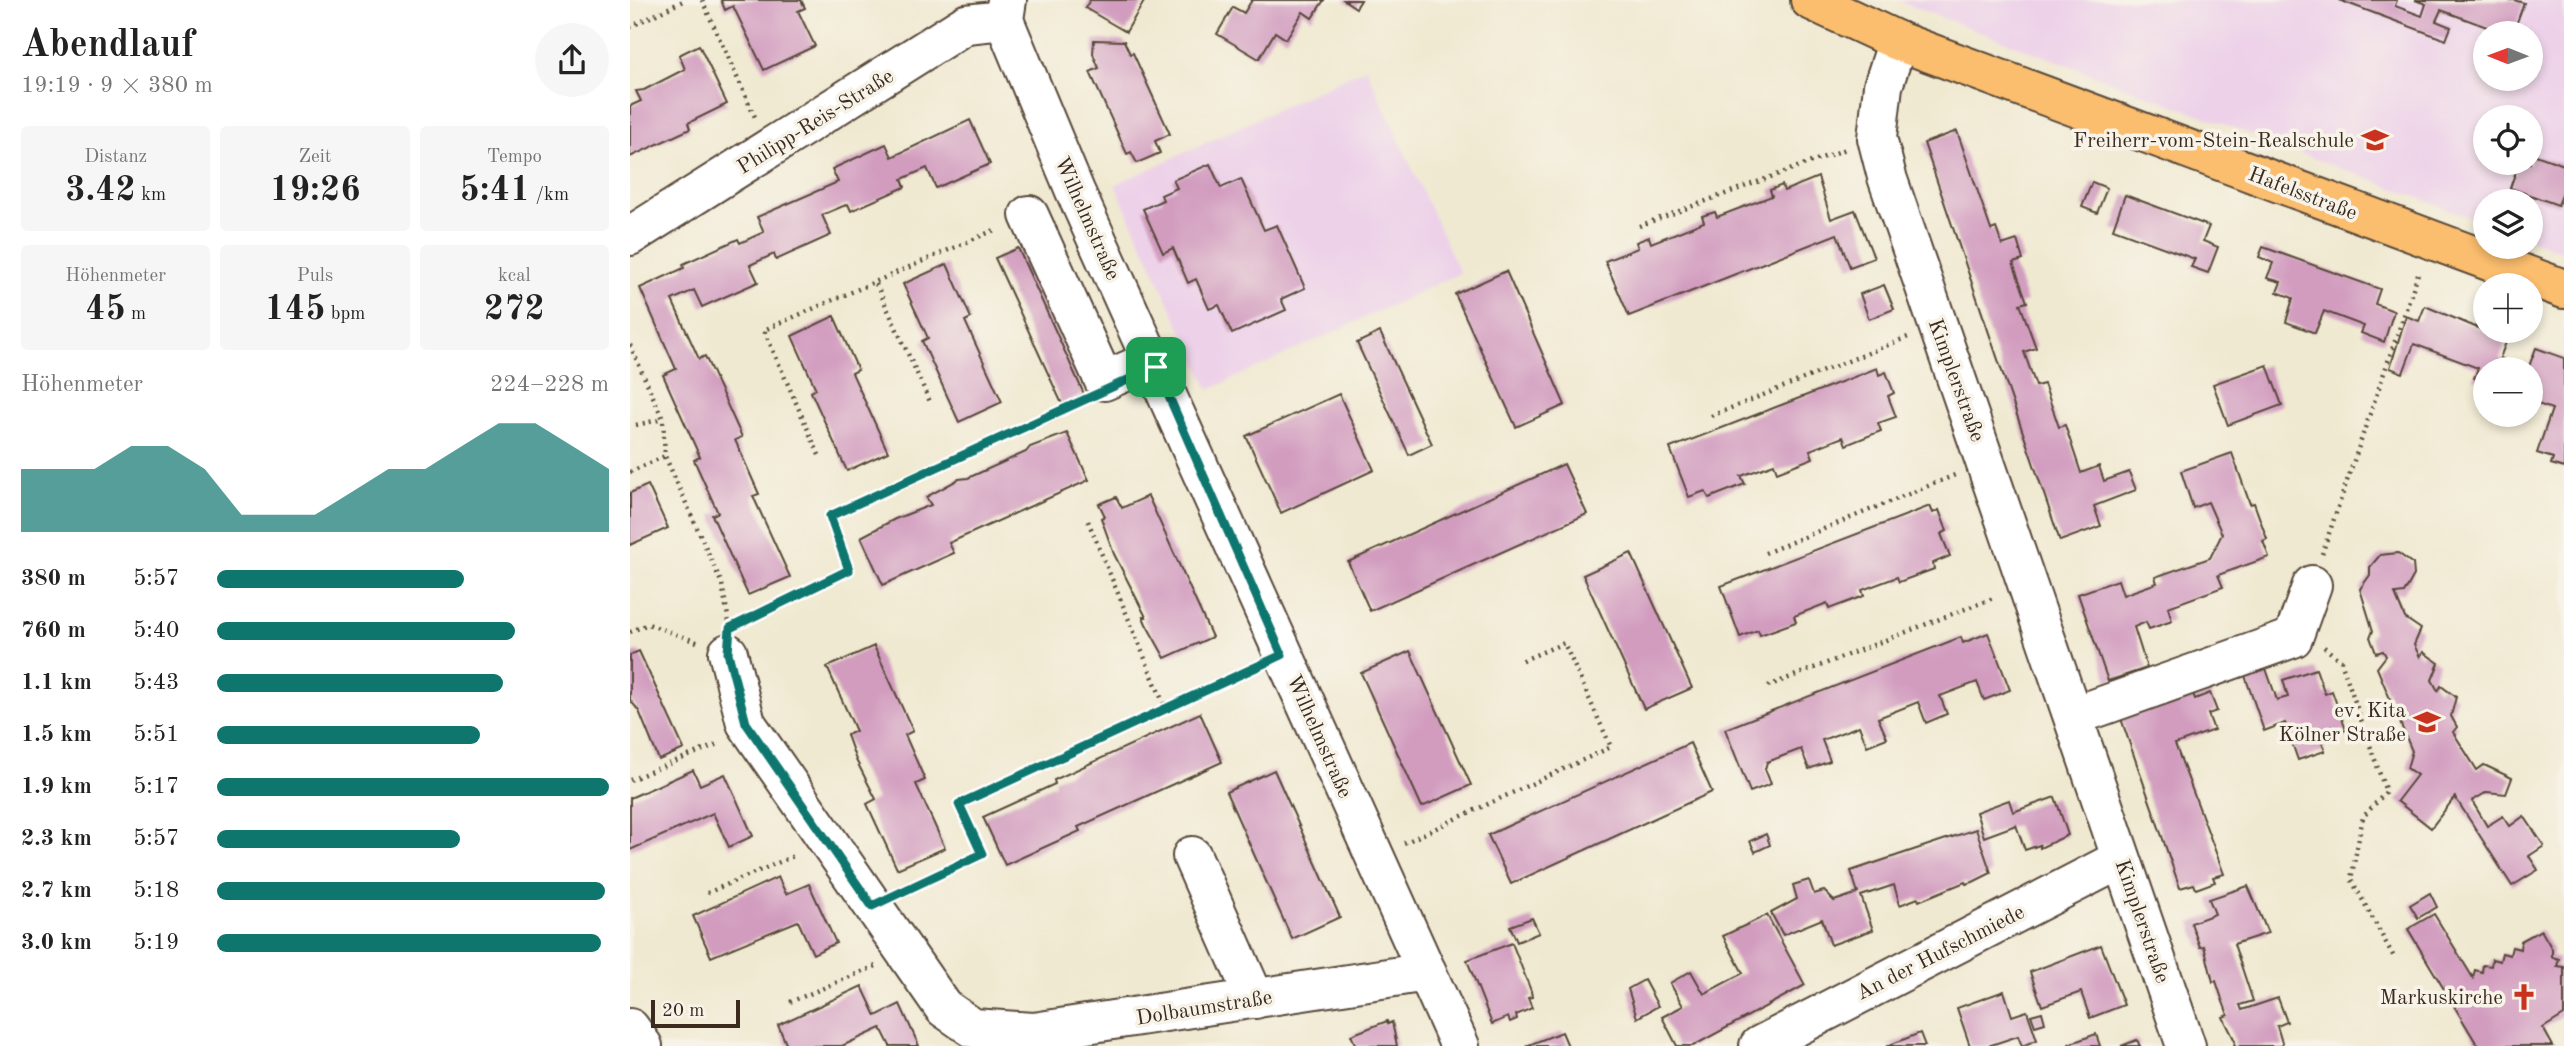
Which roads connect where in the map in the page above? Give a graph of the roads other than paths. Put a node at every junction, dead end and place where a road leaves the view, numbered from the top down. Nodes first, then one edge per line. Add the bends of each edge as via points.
1 (1810, 0) edge
2 (1006, 10) edge
3 (1898, 41) junction
4 (1029, 215) road end
5 (630, 236) edge
6 (2564, 289) edge
7 (1152, 360) junction
8 (2312, 585) road end
9 (728, 653) road end
10 (2074, 716) junction
11 (1192, 856) dead end
12 (2121, 859) junction
13 (1214, 963) dead end
14 (1427, 972) junction
15 (1243, 1001) junction
16 (630, 1028) edge
17 (643, 1046) edge
18 (1460, 1046) edge
19 (1759, 1046) edge
20 (2186, 1046) edge

1 - 3 main road, Hafelsstraße
2 - 5 street, Philipp-Reis-Straße via 966,24
2 - 7 street, Wilhelmstraße via 1075,191
3 - 6 main road, Hafelsstraße
3 - 10 street, Kimplerstraße via 1883,86 1877,138 1937,325
4 - 7 street via 1104,382
7 - 14 street, Wilhelmstraße
8 - 10 street via 2293,638
9 - 15 street, Dolbaumstraße via 746,723 872,906 914,947 944,1008 973,1028 1034,1032
10 - 12 street, Kimplerstraße
11 - 15 street
12 - 19 street, An der Hufschmiede
12 - 20 street, Kimplerstraße
13 - 15 street
14 - 15 street, Dolbaumstraße
14 - 18 street, Wilhelmstraße
16 - 17 street

